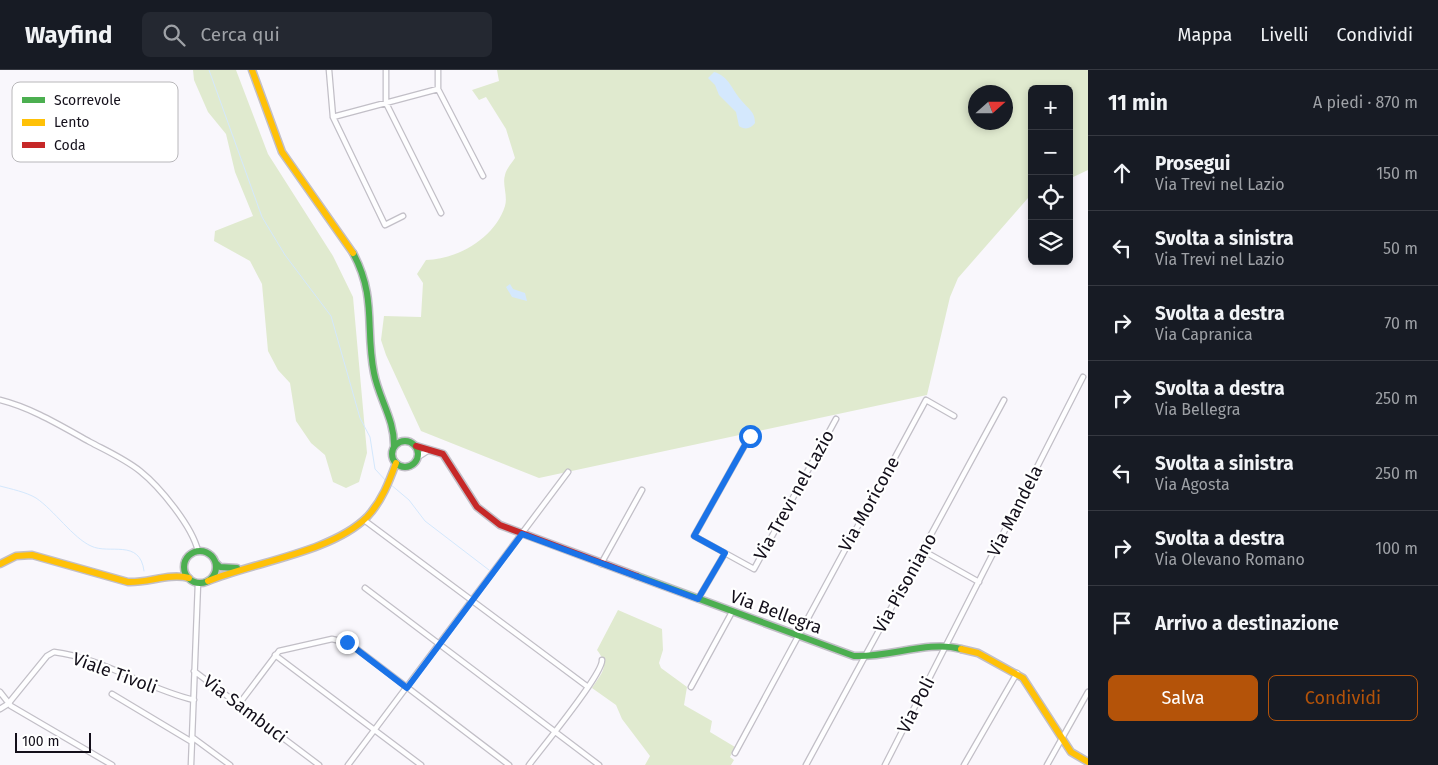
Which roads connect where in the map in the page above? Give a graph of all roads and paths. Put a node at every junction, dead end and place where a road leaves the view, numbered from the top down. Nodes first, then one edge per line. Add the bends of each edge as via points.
1 (252, 70) edge
2 (329, 70) edge
3 (386, 70) edge
4 (438, 70) edge
5 (438, 89) junction
6 (386, 103) junction
7 (333, 117) junction
8 (483, 176) dead end
9 (441, 213) dead end
10 (403, 216) dead end
11 (1083, 377) dead end
12 (0, 400) edge
13 (1004, 400) dead end
14 (954, 416) dead end
15 (836, 419) dead end
16 (392, 426) junction
17 (750, 436) dead end
18 (409, 441) junction
19 (416, 446) junction
20 (394, 447) junction
21 (430, 450) junction
22 (418, 457) junction
23 (396, 463) junction
24 (408, 466) junction
25 (568, 472) dead end
26 (392, 480) junction
27 (642, 490) dead end
28 (364, 520) junction
29 (522, 534) junction
30 (922, 550) junction
31 (198, 551) junction
32 (725, 553) junction
33 (216, 563) junction
34 (0, 564) edge
35 (184, 564) junction
36 (601, 564) junction
37 (238, 568) junction
38 (170, 577) junction
39 (189, 578) junction
40 (208, 581) junction
41 (979, 582) junction
42 (198, 583) junction
43 (365, 588) dead end
44 (698, 599) junction
45 (473, 600) junction
46 (732, 612) junction
47 (797, 637) junction
48 (440, 644) junction
49 (947, 645) junction
50 (275, 655) junction
51 (864, 658) junction
52 (602, 660) dead end
53 (194, 671) junction
54 (1017, 673) junction
55 (588, 687) junction
56 (691, 687) dead end
57 (407, 688) junction
58 (0, 692) edge
59 (1088, 692) edge
60 (112, 694) dead end
61 (194, 700) junction
62 (8, 704) junction
63 (239, 704) junction
64 (0, 709) edge
65 (374, 730) junction
66 (554, 730) junction
67 (1062, 736) junction
68 (192, 740) junction
69 (735, 753) dead end
70 (1088, 762) edge
71 (112, 765) edge
72 (191, 765) edge
73 (230, 765) edge
74 (319, 765) edge
75 (348, 765) edge
76 (421, 765) edge
77 (509, 765) edge
78 (529, 765) edge
79 (598, 765) edge
80 (806, 765) edge
81 (885, 765) edge
82 (964, 765) edge
83 (1047, 765) edge

1 - 16 street via 285,157 350,248 364,276 370,297 372,367
2 - 7 street
3 - 6 street
4 - 5 street
5 - 6 street
5 - 8 street
6 - 7 street
6 - 9 street
7 - 10 street via 385,225
11 - 41 street, Via Mandela
12 - 31 street via 49,420 138,470 154,484 178,515 192,535
13 - 30 street, Via Pisoniano
14 - 47 street, Via Moricone via 926,400
15 - 32 street, Via Trevi nel Lazio via 754,569
16 - 18 street
16 - 20 street
17 - 32 street, Via Trevi nel Lazio via 694,536
18 - 19 street
18 - 20 street
19 - 21 street, Via Bellegra
19 - 22 street
20 - 23 street via 392,455
21 - 22 street
21 - 29 street, Via Bellegra via 440,451 446,456 483,513 500,525
22 - 24 street
23 - 24 street
23 - 26 street
24 - 26 street
25 - 29 street
26 - 28 street
27 - 36 street
28 - 37 street via 320,546
28 - 45 street
29 - 36 street, Via Bellegra
29 - 45 street
30 - 41 street
30 - 51 street, Via Pisoniano
31 - 33 street via 211,555
31 - 35 street via 190,554
32 - 44 street
33 - 37 street via 220,567
33 - 40 street via 215,573
34 - 38 street via 16,556 32,555 127,582 150,582
35 - 38 street
35 - 39 street
36 - 44 street, Via Bellegra
37 - 40 street
38 - 39 street
39 - 42 street
40 - 42 street
41 - 49 street, Via Mandela
42 - 53 street
43 - 48 street
44 - 46 street, Via Bellegra
45 - 48 street
45 - 55 street
46 - 47 street, Via Bellegra
46 - 56 street
47 - 51 street, Via Bellegra
47 - 69 street
48 - 57 street
48 - 66 street
49 - 51 street, Via Bellegra
49 - 54 street, Via Bellegra via 978,653
49 - 81 street, Via Poli
50 - 57 street via 284,649 340,640
50 - 63 street
50 - 65 street
51 - 80 street, Via Pisoniano
52 - 55 street via 601,668
53 - 61 street
53 - 63 street, Via Sambuci
54 - 67 street, Via Bellegra via 1027,682
54 - 82 street
55 - 66 street
57 - 65 street
57 - 77 street
58 - 62 street
59 - 67 street
60 - 68 street
61 - 62 street, Viale Tivoli via 92,662 54,652 47,656
61 - 68 street
62 - 64 street, Viale Tivoli
62 - 71 street
63 - 74 street, Via Sambuci
65 - 75 street
65 - 76 street
66 - 78 street
66 - 79 street
67 - 70 street, Via Bellegra via 1073,754
67 - 83 street
68 - 72 street
68 - 73 street

